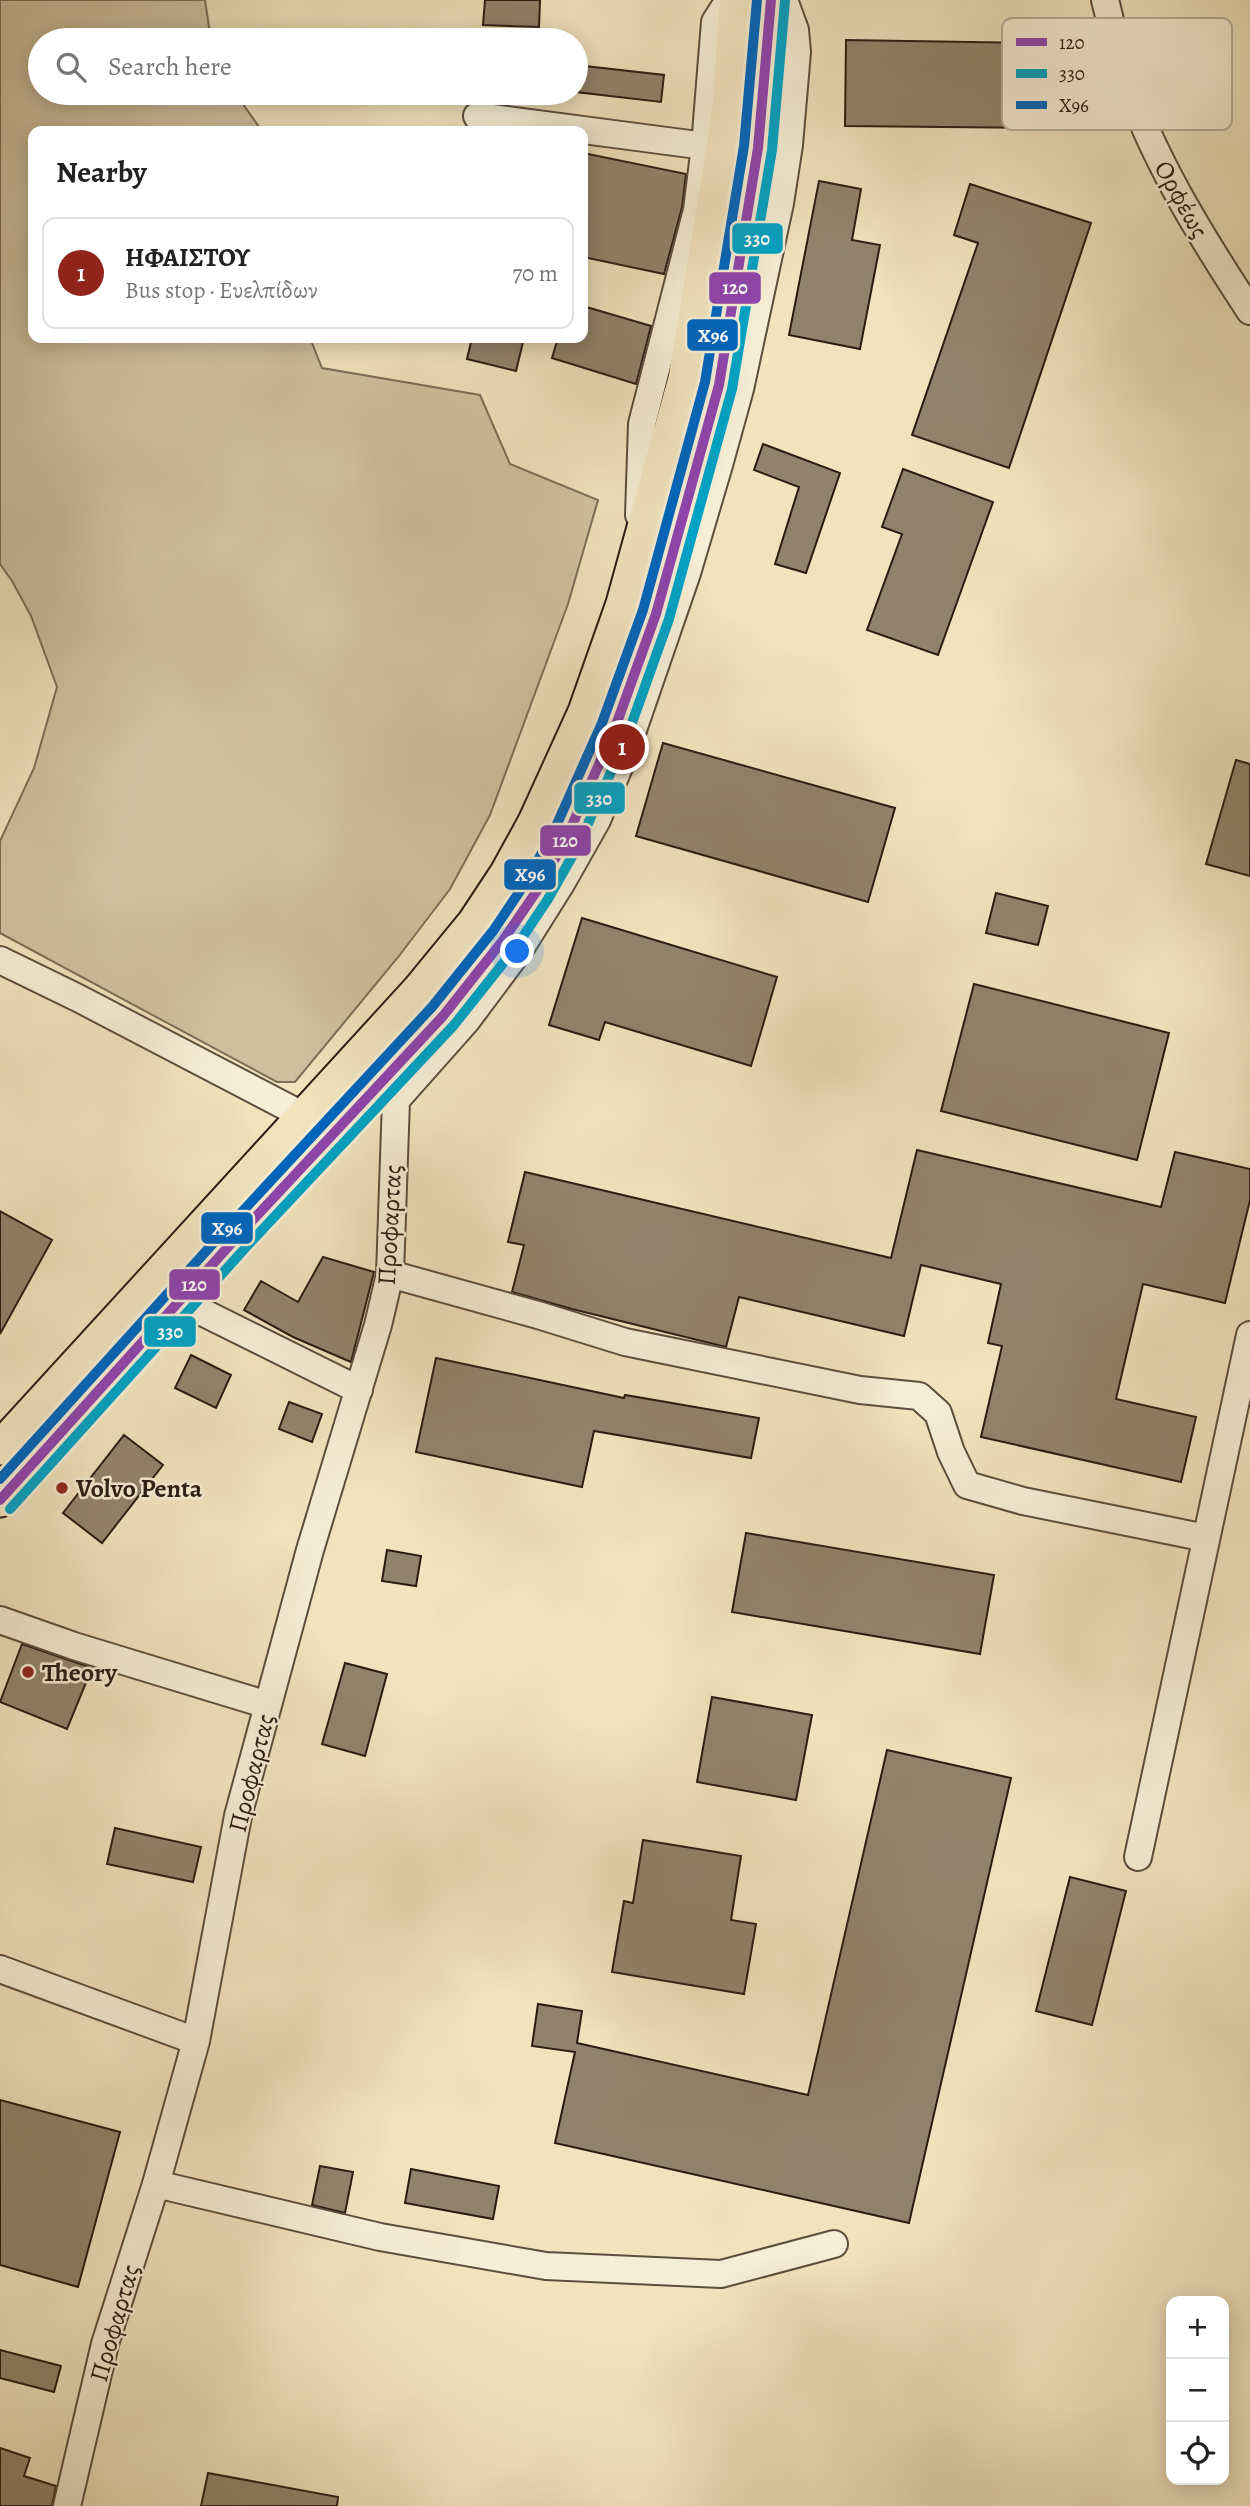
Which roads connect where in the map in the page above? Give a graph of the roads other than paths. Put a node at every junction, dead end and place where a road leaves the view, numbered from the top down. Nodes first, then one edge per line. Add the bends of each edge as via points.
1 (729, 0) edge
2 (736, 0) edge
3 (771, 0) edge
4 (783, 0) edge
5 (1105, 0) edge
6 (1110, 18) edge
7 (477, 116) dead end
8 (553, 126) edge
9 (1147, 130) edge
10 (588, 131) edge
11 (705, 146) junction
12 (1250, 311) edge
13 (638, 555) junction
14 (679, 570) junction
15 (0, 960) edge
16 (418, 1059) junction
17 (304, 1116) junction
18 (390, 1273) junction
19 (180, 1301) junction
20 (1250, 1335) edge
21 (359, 1390) junction
22 (0, 1448) edge
23 (0, 1500) edge
24 (1206, 1538) junction
25 (0, 1620) edge
26 (268, 1705) junction
27 (1138, 1857) dead end
28 (0, 1969) edge
29 (196, 2041) junction
30 (156, 2184) junction
31 (834, 2244) dead end
32 (67, 2506) edge

1 - 11 street via 715,22
2 - 13 main road via 730,98 685,379
3 - 14 main road via 758,148 719,385
4 - 14 street via 795,30 797,52 787,156 740,389
5 - 6 street, Ορφέως
7 - 8 street
9 - 12 street, Ορφέως via 1192,219
10 - 11 street
11 - 13 street via 697,210 642,424
13 - 17 main road via 585,712 507,873 474,923 419,990
14 - 16 main road via 656,614 594,777 512,944
15 - 17 street
16 - 18 street, Προφαρτας via 394,1108
16 - 19 main road
17 - 22 main road
18 - 21 street, Προφαρτας
18 - 24 street via 625,1342 860,1390 919,1396 938,1413 967,1485 1023,1502
19 - 21 street
19 - 23 main road
20 - 24 street
21 - 26 street, Προφαρτας
24 - 27 street
25 - 26 street
26 - 29 street, Προφαρτας via 238,1816
28 - 29 street
29 - 30 street, Προφαρτας
30 - 31 street via 380,2237 546,2266 721,2274
30 - 32 street, Προφαρτας via 105,2344

